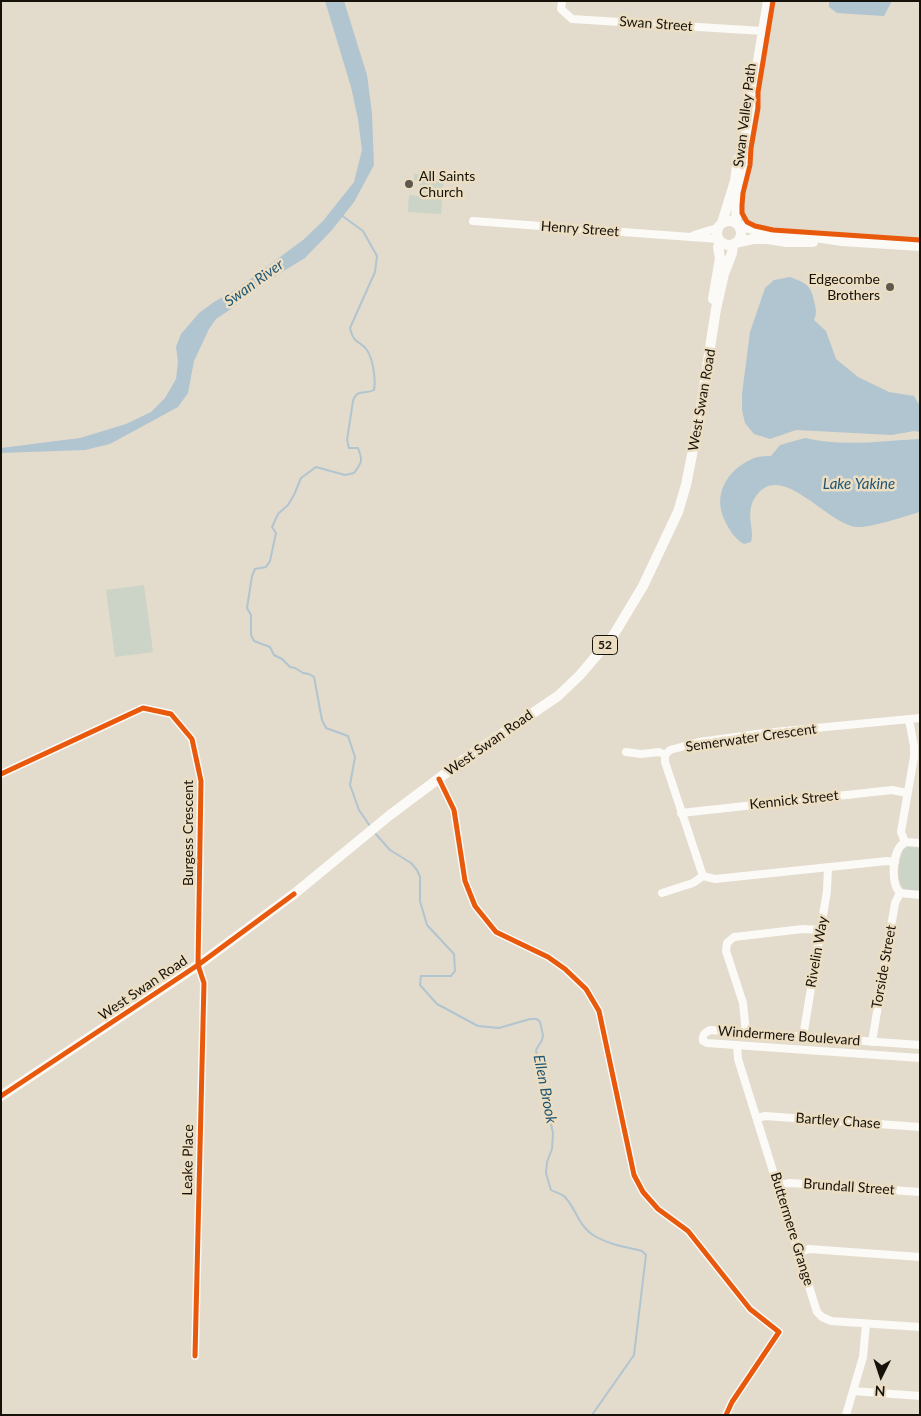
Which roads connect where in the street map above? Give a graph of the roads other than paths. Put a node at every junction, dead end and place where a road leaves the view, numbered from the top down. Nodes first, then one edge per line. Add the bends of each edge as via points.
1 (562, 1) edge
2 (768, 1) edge
3 (762, 31) junction
4 (742, 156) junction
5 (473, 221) dead end
6 (737, 224) junction
7 (720, 225) junction
8 (687, 236) junction
9 (719, 240) junction
10 (842, 241) junction
11 (734, 244) junction
12 (920, 246) edge
13 (716, 309) junction
14 (920, 718) edge
15 (909, 720) junction
16 (626, 752) dead end
17 (665, 755) junction
18 (1, 774) edge
19 (439, 779) junction
20 (907, 793) junction
21 (681, 812) junction
22 (905, 842) junction
23 (920, 843) edge
24 (895, 862) junction
25 (828, 867) junction
26 (703, 876) junction
27 (662, 893) dead end
28 (900, 893) junction
29 (920, 896) edge
30 (820, 930) junction
31 (198, 965) junction
32 (746, 1033) junction
33 (802, 1037) junction
34 (872, 1042) junction
35 (737, 1045) junction
36 (920, 1045) edge
37 (920, 1058) edge
38 (1, 1096) edge
39 (757, 1118) junction
40 (920, 1127) edge
41 (779, 1185) junction
42 (920, 1192) edge
43 (800, 1252) junction
44 (920, 1257) edge
45 (866, 1324) junction
46 (920, 1327) edge
47 (195, 1356) dead end
48 (853, 1391) junction
49 (920, 1396) edge
50 (726, 1415) edge
51 (846, 1415) edge

1 - 3 street, Swan Street via 561,9 572,19
2 - 3 main road, 52
3 - 4 main road, 52
4 - 6 main road, 52 via 745,161 738,195
4 - 7 main road, 52 via 738,160 735,181
5 - 8 street, Henry Street
6 - 7 main road via 729,221
6 - 10 main road via 767,233
6 - 11 main road, 52 via 740,237
7 - 8 street, Henry Street
7 - 9 main road, 52
8 - 9 street, Henry Street
9 - 11 main road via 726,245
9 - 13 main road, West Swan Road / 52 via 720,258 712,301
10 - 11 main road via 798,243 768,238
10 - 12 main road
11 - 13 main road, West Swan Road / 52
13 - 19 main road, West Swan Road / 52 via 686,485 674,521 642,586 612,636 558,696
14 - 15 street, Semerwater Crescent
15 - 17 street, Semerwater Crescent via 699,742 670,750
15 - 20 street via 914,757
16 - 17 street
17 - 21 street
18 - 31 street, Burgess Crescent via 143,708 171,714 192,739 201,781
19 - 31 main road, West Swan Road / 52
19 - 50 street via 454,810 465,881 475,906 496,932 548,957 564,969 586,989 599,1011 634,1175 643,1192 658,1210 688,1231 750,1309 779,1332
20 - 21 street, Kennick Street via 892,790
20 - 22 street via 902,826
21 - 26 street
22 - 23 street
22 - 24 street via 898,848
24 - 25 street
24 - 28 street via 896,888
25 - 26 street via 714,879
25 - 30 street, Rivelin Way
26 - 27 street via 693,883
28 - 29 street
28 - 34 street, Torside Street via 895,903
30 - 32 street via 803,928 734,937 727,943 726,951 743,1003
30 - 33 street, Rivelin Way
31 - 38 main road, West Swan Road / 52
31 - 47 street, Leake Place via 204,983
32 - 33 street, Windermere Boulevard
32 - 35 street, Windermere Boulevard via 710,1030 702,1037 707,1043
33 - 34 street, Windermere Boulevard
34 - 36 street, Windermere Boulevard
35 - 37 street, Windermere Boulevard
35 - 39 street, Buttermere Grange via 738,1059
39 - 40 street, Bartley Chase
39 - 41 street, Buttermere Grange
41 - 42 street, Brundall Street via 790,1183
41 - 43 street, Buttermere Grange
43 - 44 street via 809,1249
43 - 45 street, Buttermere Grange via 822,1317 831,1321
45 - 46 street, Buttermere Grange
45 - 48 street via 863,1358
48 - 49 street
48 - 51 street

